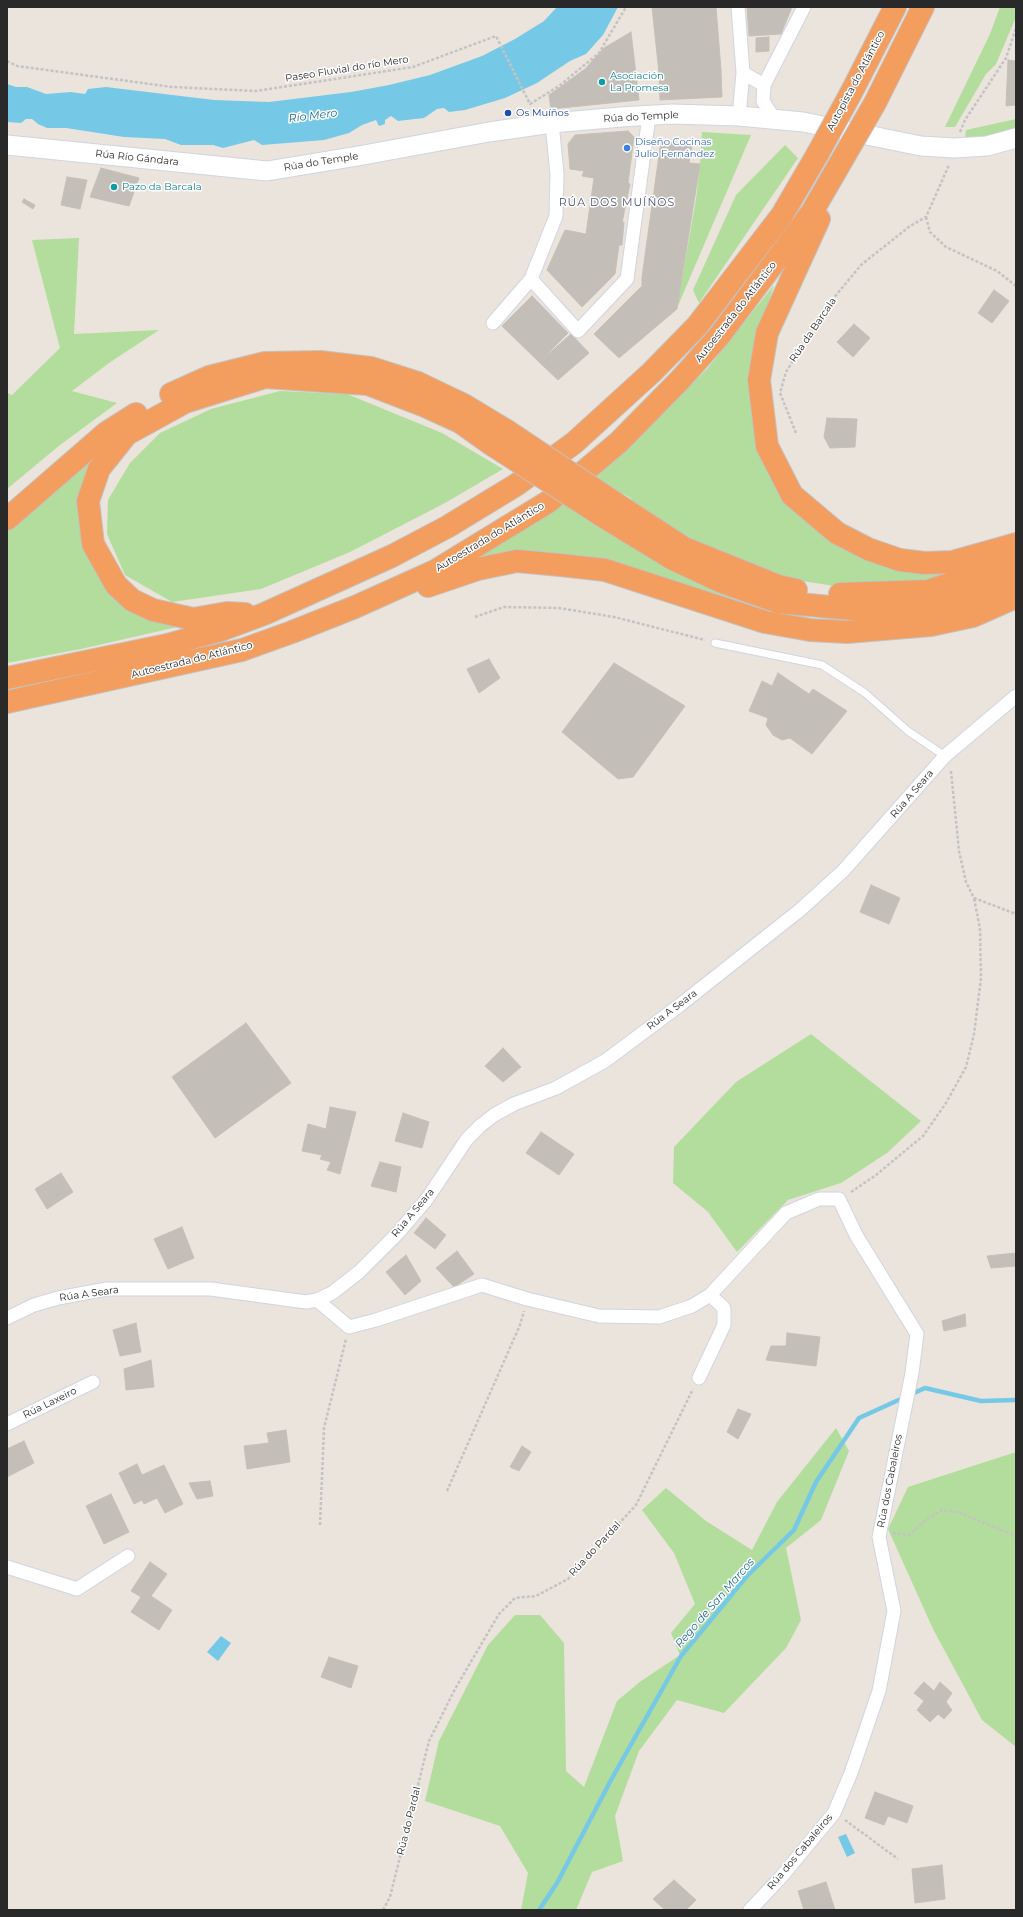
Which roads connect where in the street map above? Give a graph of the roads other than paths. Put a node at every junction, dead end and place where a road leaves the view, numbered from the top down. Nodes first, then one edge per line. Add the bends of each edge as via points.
1 (738, 7) edge
2 (804, 7) edge
3 (895, 7) edge
4 (923, 7) edge
5 (743, 73) junction
6 (764, 85) junction
7 (649, 116) junction
8 (739, 116) junction
9 (774, 119) junction
10 (552, 123) junction
11 (1016, 138) edge
12 (7, 145) edge
13 (817, 156) joint
14 (838, 167) junction
15 (266, 170) joint
16 (531, 279) junction
17 (493, 323) dead end
18 (499, 437) junction
19 (608, 509) junction
20 (7, 519) edge
21 (1016, 544) edge
22 (1016, 561) edge
23 (1016, 583) edge
24 (1016, 597) edge
25 (356, 607) junction
26 (264, 614) junction
27 (714, 643) road end
28 (7, 678) edge
29 (1016, 696) edge
30 (7, 702) edge
31 (945, 756) junction
32 (710, 1295) junction
33 (317, 1300) junction
34 (7, 1318) edge
35 (699, 1378) road end
36 (93, 1382) dead end
37 (7, 1424) edge
38 (128, 1556) dead end
39 (7, 1567) edge
40 (750, 1910) edge

1 - 5 street
2 - 6 street
3 - 13 highway, Autopista do Atlántico, bridge
4 - 14 highway, bridge via 875,103
5 - 6 street
5 - 8 street
6 - 9 street via 763,101
7 - 8 main road, Rúa do Temple
7 - 10 main road, Rúa do Temple
7 - 16 street via 627,279 578,331
8 - 9 main road, Rúa do Temple
9 - 11 main road, Rúa do Temple via 803,122 921,146 987,146
10 - 15 main road, Rúa do Temple
10 - 16 street via 557,174 556,216
12 - 15 main road, Rúa Río Gándara
13 - 26 highway, Autoestrada do Atlántico via 782,215 696,326 652,372 574,443 516,485 447,527 392,556
14 - 21 highway via 820,216 767,333 759,380 767,446 792,495 837,533 868,549 900,560 925,563 952,562
14 - 25 highway, Autoestrada do Atlántico via 812,212 720,335 619,442 548,502 491,538 435,571
16 - 17 street
18 - 19 highway, bridge
18 - 20 highway via 464,405 418,383 371,368 320,362 265,363 209,377 156,401 106,433
18 - 26 highway via 368,384 265,377 184,402 127,434 99,469 88,501 93,544 116,585 132,600 153,610 193,619 227,613
19 - 22 highway via 684,548 778,586 818,594 865,595 928,591
19 - 23 highway via 673,558 722,582 778,602 911,612
24 - 25 highway via 973,616 931,625 847,632 810,630 765,622 605,570 517,561 478,569
25 - 30 highway, Autoestrada do Atlántico via 242,650
26 - 28 highway, Autoestrada do Atlántico via 221,630 167,645
27 - 31 lane via 822,665 865,693 908,731
29 - 31 street, Rúa A Seara
31 - 33 street, Rúa A Seara via 843,871 800,910 680,1005 604,1061 556,1088 494,1114 480,1126 467,1139 427,1199 397,1234 359,1272 332,1293
32 - 33 street via 692,1306 659,1317 599,1316 527,1299 482,1285 376,1320 349,1326
32 - 35 street via 724,1308 724,1325
32 - 40 street, Rúa dos Cabaleiros via 786,1213 820,1199 840,1199 856,1234 917,1334 910,1384 879,1537 894,1611 879,1691 851,1773 834,1813
33 - 34 street, Rúa A Seara via 286,1300 211,1289 107,1289 58,1298 34,1305
36 - 37 street, Rúa Laxeiro
38 - 39 street via 77,1589

